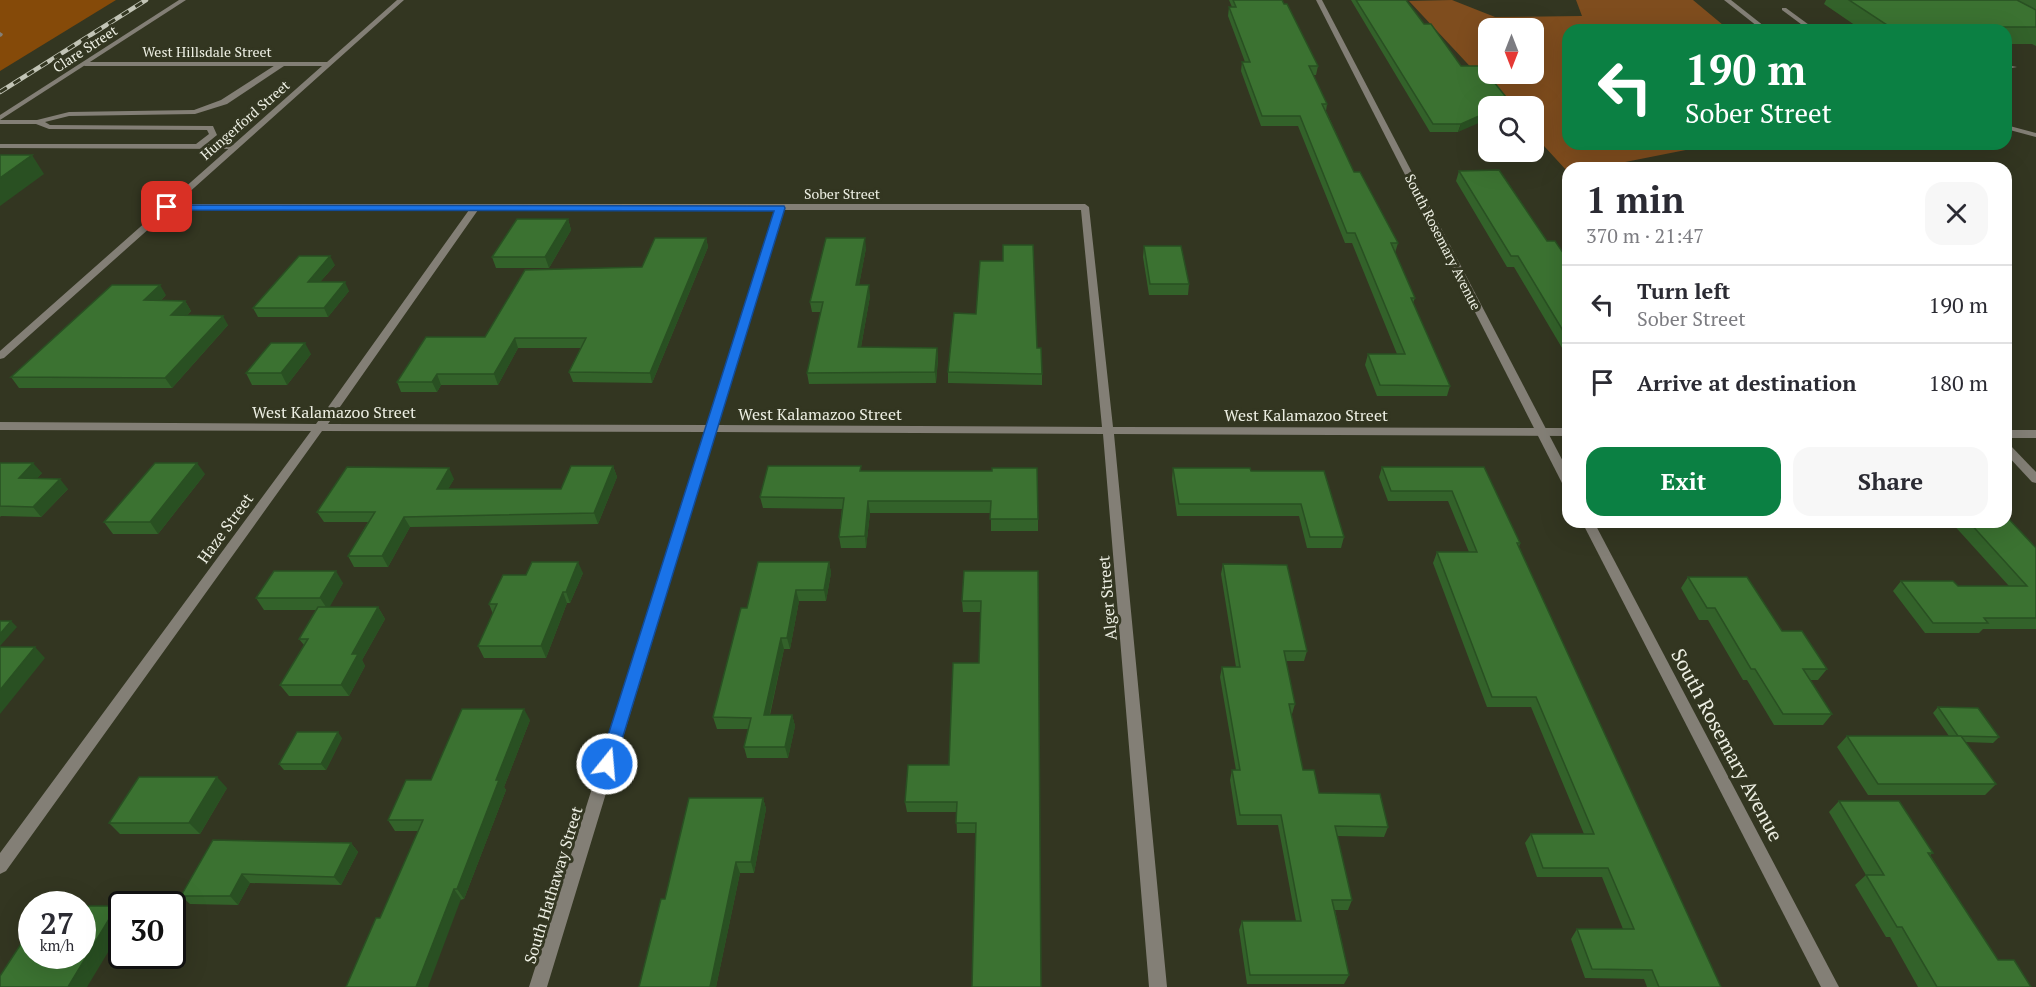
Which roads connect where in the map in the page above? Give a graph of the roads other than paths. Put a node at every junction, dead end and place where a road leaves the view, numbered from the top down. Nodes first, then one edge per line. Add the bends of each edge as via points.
1 (183, 0) edge
2 (401, 0) edge
3 (1319, 0) edge
4 (1727, 0) edge
5 (1784, 9) dead end
6 (1758, 24) edge
7 (1805, 24) edge
8 (85, 64) junction
9 (283, 64) junction
10 (329, 64) junction
11 (0, 120) edge
12 (37, 122) junction
13 (2012, 129) edge
14 (2036, 135) edge
15 (0, 146) edge
16 (198, 147) junction
17 (234, 147) junction
18 (167, 207) junction
19 (1085, 207) joint
20 (475, 208) junction
21 (780, 208) junction
22 (0, 356) edge
23 (0, 426) edge
24 (318, 429) junction
25 (711, 430) junction
26 (1108, 431) junction
27 (1541, 432) junction
28 (1562, 432) edge
29 (2012, 434) edge
30 (2036, 434) edge
31 (2012, 454) edge
32 (1562, 472) edge
33 (2036, 479) edge
34 (1591, 528) edge
35 (0, 866) edge
36 (538, 987) edge
37 (1158, 987) edge
38 (1830, 987) edge

1 - 8 street, Clare Street
2 - 10 street, Hungerford Street
3 - 27 street, South Rosemary Avenue
4 - 6 street
5 - 7 street
8 - 9 street, West Hillsdale Street
8 - 11 street, Clare Street
9 - 10 street, West Hillsdale Street
9 - 12 street via 224,102 195,112 69,114
10 - 17 street, Hungerford Street
11 - 12 street
12 - 16 street via 50,127 210,128 213,135
13 - 14 street
15 - 16 street
16 - 17 street
17 - 18 street, Hungerford Street
18 - 20 street, Sober Street
18 - 22 street, Hungerford Street
19 - 21 street, Sober Street
19 - 26 street, Alger Street
20 - 21 street, Sober Street
20 - 24 street, Haze Street
21 - 25 street, South Hathaway Street
23 - 24 street, West Kalamazoo Street
24 - 25 street, West Kalamazoo Street
24 - 35 street, Haze Street
25 - 26 street, West Kalamazoo Street
25 - 36 street, South Hathaway Street
26 - 27 street, West Kalamazoo Street
26 - 37 street, Alger Street
27 - 28 street, West Kalamazoo Street
27 - 32 street, South Rosemary Avenue
29 - 30 street
31 - 33 street
34 - 38 street, South Rosemary Avenue

